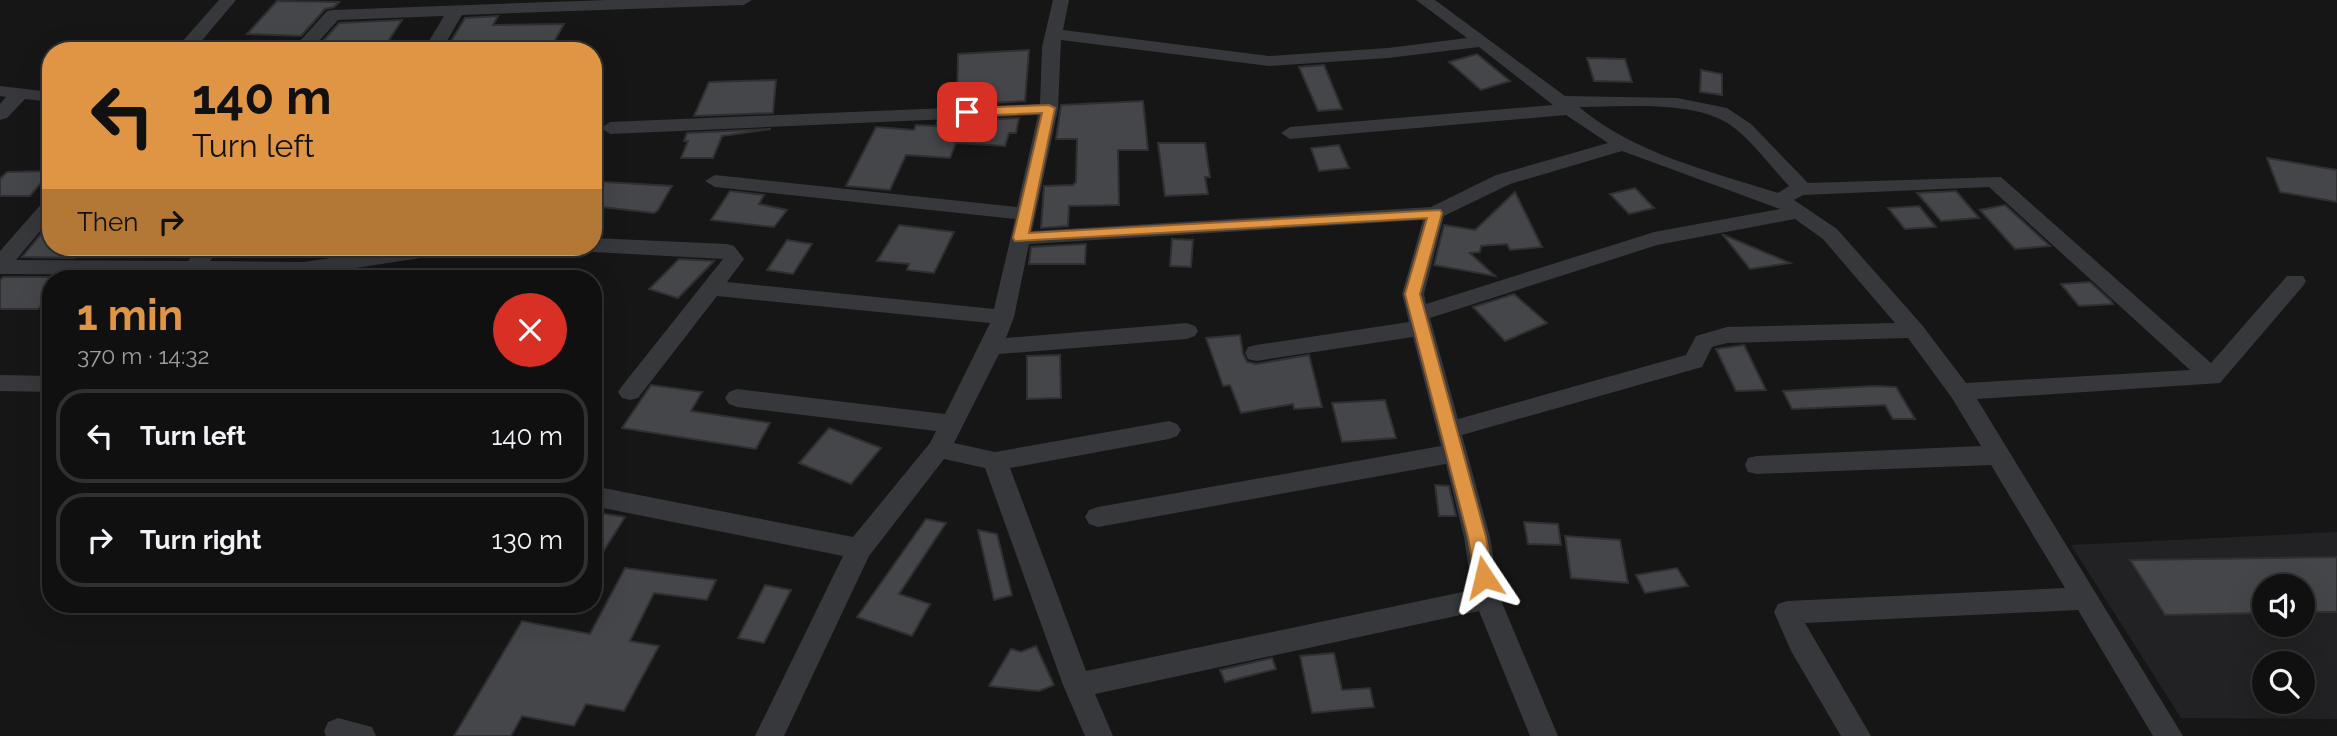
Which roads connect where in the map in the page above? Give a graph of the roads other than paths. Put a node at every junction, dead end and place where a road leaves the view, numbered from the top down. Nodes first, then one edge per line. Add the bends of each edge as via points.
1 (229, 0) edge
2 (744, 0) edge
3 (1062, 0) edge
4 (1424, 0) edge
5 (622, 2) edge
6 (518, 4) edge
7 (414, 6) edge
8 (457, 9) junction
9 (1054, 34) junction
10 (1483, 41) junction
11 (191, 42) edge
12 (308, 42) edge
13 (437, 42) edge
14 (0, 91) edge
15 (20, 94) junction
16 (42, 96) edge
17 (1566, 105) junction
18 (1049, 108) junction
19 (0, 114) edge
20 (610, 128) dead end
21 (1290, 134) dead end
22 (1624, 145) junction
23 (715, 181) dead end
24 (1803, 190) junction
25 (1791, 207) junction
26 (1435, 213) junction
27 (1026, 214) junction
28 (42, 216) edge
29 (1020, 238) junction
30 (602, 245) edge
31 (203, 256) edge
32 (312, 256) edge
33 (388, 256) edge
34 (0, 266) edge
35 (195, 267) junction
36 (304, 269) junction
37 (2295, 281) dead end
38 (714, 288) junction
39 (1003, 317) junction
40 (1420, 321) junction
41 (1914, 330) junction
42 (1187, 331) dead end
43 (992, 347) junction
44 (1256, 353) dead end
45 (2212, 377) junction
46 (0, 383) edge
47 (42, 384) edge
48 (630, 392) dead end
49 (1960, 392) junction
50 (737, 398) dead end
51 (952, 424) junction
52 (1168, 430) dead end
53 (1452, 442) junction
54 (939, 449) junction
55 (1999, 455) junction
56 (995, 461) junction
57 (1757, 465) dead end
58 (602, 498) edge
59 (1098, 517) dead end
60 (859, 549) junction
61 (1487, 598) junction
62 (2086, 598) junction
63 (1077, 685) junction
64 (769, 736) edge
65 (1099, 736) edge
66 (1544, 736) edge
67 (1857, 736) edge
68 (2169, 736) edge

1 - 11 street
2 - 5 street
3 - 9 street
4 - 10 street
5 - 6 street
6 - 8 street
7 - 8 street
7 - 12 street via 333,15
8 - 13 street
9 - 10 street via 1269,61
9 - 18 street
10 - 17 street
14 - 15 street
15 - 16 street
15 - 19 street
17 - 21 street
17 - 22 street
17 - 24 street via 1644,102 1723,114 1749,132
18 - 20 street
18 - 27 street
22 - 25 street
22 - 26 street via 1549,163 1469,192
23 - 27 street
24 - 25 street via 1791,192
24 - 45 street via 1994,181
25 - 40 street via 1654,239
25 - 41 street via 1830,234
26 - 29 street
26 - 40 street via 1413,294
27 - 29 street
28 - 34 street
29 - 39 street
30 - 38 street via 727,251 734,259
31 - 35 street
32 - 36 street
33 - 36 street
34 - 35 street
35 - 36 street
37 - 45 street
38 - 39 street
38 - 48 street
39 - 43 street
40 - 44 street
40 - 53 street
41 - 49 street
41 - 53 street via 1727,335 1704,342 1694,361
42 - 43 street
43 - 51 street
45 - 49 street
46 - 47 street
49 - 55 street
50 - 51 street
51 - 54 street
52 - 56 street
53 - 59 street
53 - 61 street via 1477,537
54 - 56 street
54 - 60 street
55 - 57 street
55 - 62 street
56 - 63 street
58 - 60 street
60 - 64 street
61 - 63 street
61 - 66 street
62 - 67 street via 1787,612
62 - 68 street
63 - 65 street

